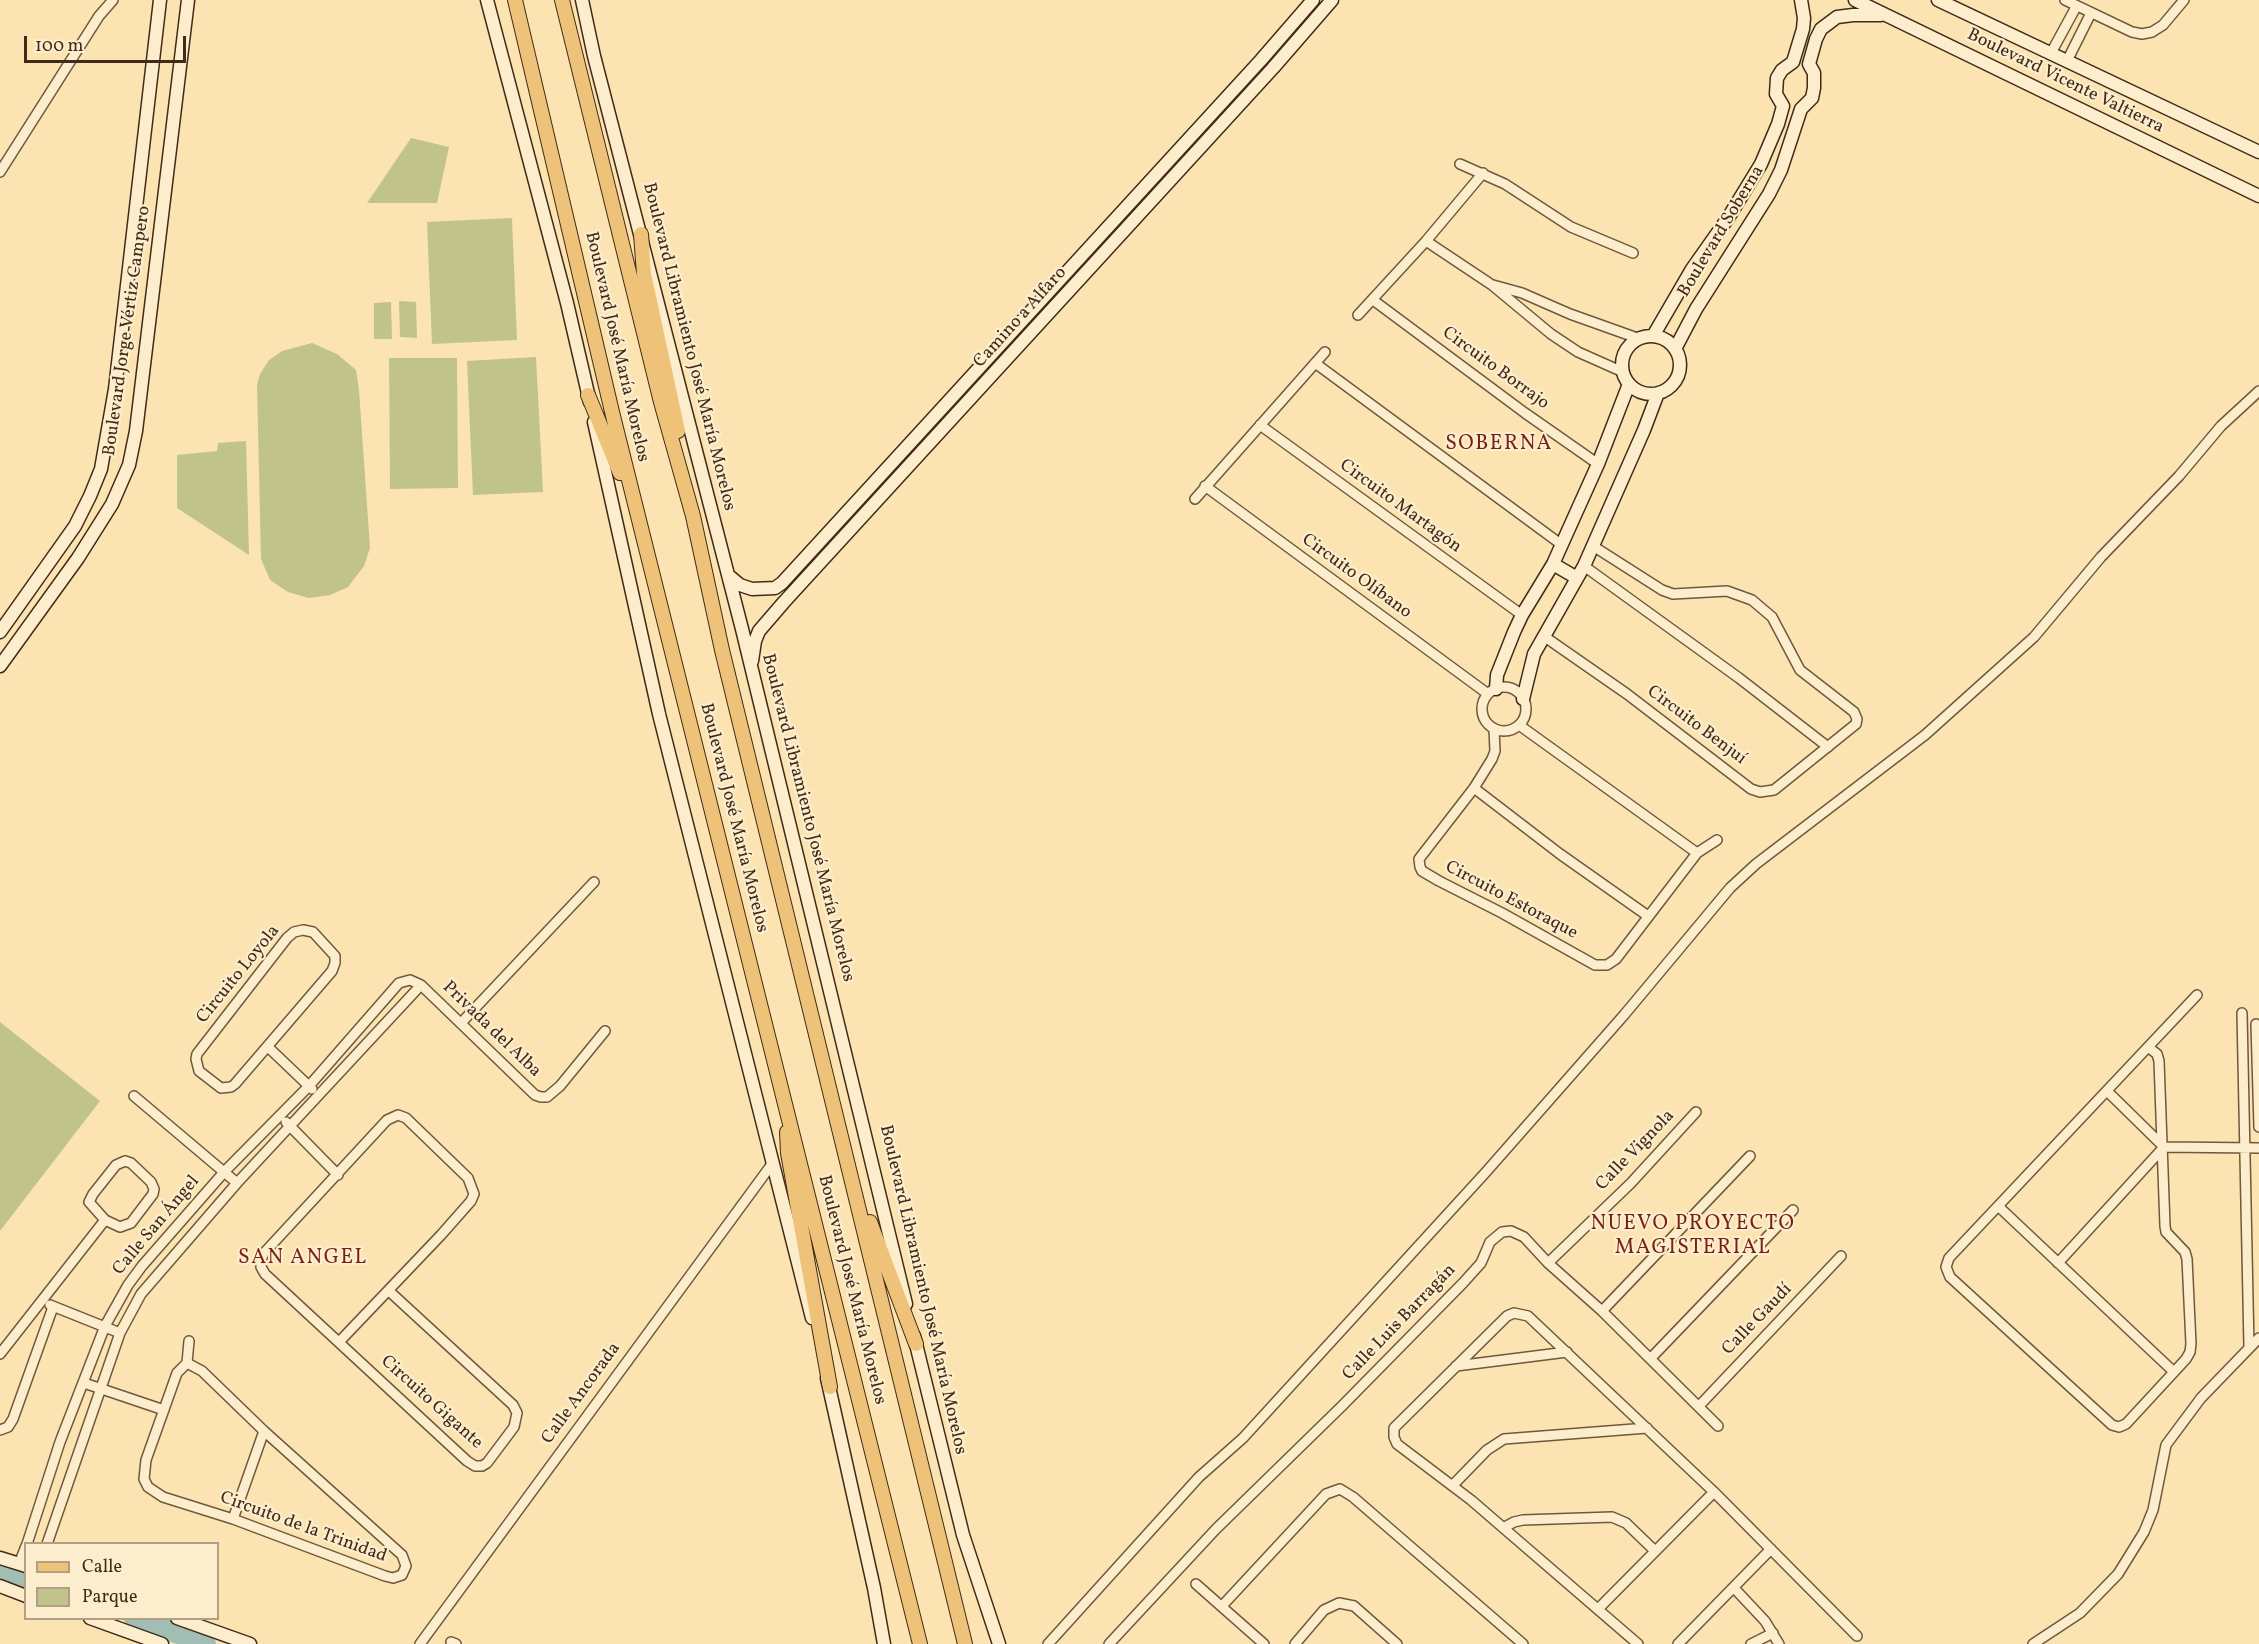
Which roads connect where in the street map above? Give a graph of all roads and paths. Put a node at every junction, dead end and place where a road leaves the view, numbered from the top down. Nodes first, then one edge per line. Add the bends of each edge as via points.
1 (113, 0) edge
2 (487, 0) edge
3 (494, 0) edge
4 (515, 0) edge
5 (562, 0) edge
6 (1312, 0) edge
7 (1332, 0) edge
8 (1801, 0) edge
9 (1855, 0) edge
10 (1938, 0) edge
11 (2065, 0) edge
12 (2184, 0) edge
13 (187, 2) edge
14 (583, 2) edge
15 (160, 3) edge
16 (2076, 7) junction
17 (2091, 13) junction
18 (1885, 15) junction
19 (495, 25) junction
20 (2051, 53) junction
21 (2067, 61) junction
22 (1793, 62) junction
23 (1809, 64) junction
24 (1783, 106) junction
25 (1801, 109) junction
26 (2259, 152) edge
27 (1460, 164) dead end
28 (0, 172) edge
29 (1483, 173) junction
30 (2259, 196) edge
31 (1101, 233) junction
32 (641, 234) junction
33 (1426, 241) junction
34 (1114, 242) junction
35 (1633, 253) dead end
36 (1492, 285) junction
37 (1373, 300) junction
38 (1358, 315) dead end
39 (1646, 338) junction
40 (1675, 349) junction
41 (1325, 352) dead end
42 (1315, 363) junction
43 (1623, 372) junction
44 (968, 379) junction
45 (1629, 384) junction
46 (981, 389) junction
47 (2259, 391) edge
48 (1658, 393) junction
49 (588, 395) junction
50 (1260, 425) junction
51 (1598, 464) junction
52 (1205, 486) junction
53 (1195, 499) dead end
54 (693, 516) junction
55 (639, 520) junction
56 (1562, 545) junction
57 (1593, 546) junction
58 (1553, 564) junction
59 (1584, 566) junction
60 (728, 575) junction
61 (1577, 578) junction
62 (1522, 615) junction
63 (0, 632) edge
64 (1545, 637) junction
65 (0, 666) edge
66 (751, 668) junction
67 (1492, 691) junction
68 (1523, 699) junction
69 (1519, 725) junction
70 (1494, 729) junction
71 (1828, 747) junction
72 (1474, 788) junction
73 (1717, 840) dead end
74 (1697, 853) junction
75 (594, 882) dead end
76 (1647, 916) junction
77 (399, 983) joint
78 (421, 985) junction
79 (2197, 995) dead end
80 (2242, 1013) dead end
81 (462, 1022) junction
82 (2256, 1024) dead end
83 (605, 1031) dead end
84 (268, 1047) junction
85 (2148, 1047) junction
86 (309, 1086) junction
87 (2106, 1091) junction
88 (319, 1094) junction
89 (134, 1096) dead end
90 (788, 1112) junction
91 (1696, 1112) dead end
92 (280, 1116) junction
93 (290, 1126) junction
94 (2259, 1127) edge
95 (2164, 1148) junction
96 (2245, 1148) junction
97 (2259, 1148) edge
98 (1750, 1156) dead end
99 (772, 1164) junction
100 (849, 1166) junction
101 (225, 1171) junction
102 (338, 1174) junction
103 (237, 1183) junction
104 (1998, 1206) junction
105 (1793, 1210) dead end
106 (105, 1220) junction
107 (2247, 1253) junction
108 (2259, 1253) edge
109 (1842, 1256) dead end
110 (1548, 1263) junction
111 (2058, 1263) junction
112 (389, 1291) junction
113 (42, 1299) junction
114 (53, 1307) junction
115 (1602, 1311) junction
116 (105, 1326) junction
117 (120, 1333) junction
118 (2259, 1338) edge
119 (189, 1341) dead end
120 (339, 1342) junction
121 (916, 1344) junction
122 (2249, 1347) junction
123 (1567, 1352) junction
124 (0, 1354) edge
125 (1650, 1358) junction
126 (188, 1363) junction
127 (1456, 1366) junction
128 (2174, 1372) junction
129 (84, 1383) junction
130 (830, 1387) junction
131 (101, 1389) junction
132 (1699, 1406) junction
133 (164, 1410) junction
134 (1718, 1426) dead end
135 (1647, 1428) junction
136 (0, 1430) edge
137 (264, 1431) junction
138 (1453, 1485) junction
139 (1714, 1492) junction
140 (233, 1519) junction
141 (1503, 1528) junction
142 (27, 1542) edge
143 (48, 1542) edge
144 (1771, 1549) junction
145 (1655, 1551) junction
146 (0, 1558) edge
147 (22, 1565) edge
148 (1196, 1584) dead end
149 (0, 1586) edge
150 (1734, 1588) junction
151 (24, 1595) edge
152 (1222, 1606) junction
153 (1598, 1609) junction
154 (96, 1620) edge
155 (183, 1620) edge
156 (1773, 1633) junction
157 (1857, 1636) dead end
158 (162, 1644) edge
159 (250, 1644) edge
160 (420, 1644) edge
161 (884, 1644) edge
162 (920, 1644) edge
163 (965, 1644) edge
164 (999, 1644) edge
165 (1048, 1644) edge
166 (1109, 1644) edge
167 (1264, 1644) edge
168 (1295, 1644) edge
169 (1397, 1644) edge
170 (1523, 1644) edge
171 (1638, 1644) edge
172 (1678, 1644) edge
173 (1753, 1644) edge
174 (1779, 1644) edge
175 (2033, 1644) edge

1 - 28 street
2 - 19 street
3 - 19 street
4 - 55 main road, Boulevard José María Morelos
5 - 54 main road, Boulevard José María Morelos
6 - 31 street, Camino a Alfaro
7 - 34 street, Camino a Alfaro
8 - 22 street via 1803,29
9 - 18 street, Boulevard Vicente Valtierra
10 - 20 street, Boulevard Vicente Valtierra
11 - 16 street
12 - 17 street via 2163,25 2142,34
13 - 65 street, Boulevard Jorge Vértiz Campero via 129,465 112,504 78,558
14 - 32 street, Boulevard Libramiento José María Morelos
15 - 63 street, Boulevard Jorge Vértiz Campero via 115,389 101,469 75,526
16 - 17 street
16 - 20 street
17 - 21 street
18 - 23 street, Boulevard Soberna via 1837,17 1829,22 1816,39
18 - 30 street, Boulevard Vicente Valtierra
19 - 49 street
20 - 21 street, Boulevard Vicente Valtierra
21 - 26 street, Boulevard Vicente Valtierra
22 - 23 street
22 - 24 street via 1777,78 1776,94
23 - 25 street, Boulevard Soberna via 1814,73 1814,88 1812,98
24 - 25 street
24 - 39 street, Boulevard Soberna via 1750,185
25 - 40 street, Boulevard Soberna via 1773,186
27 - 29 street
29 - 33 street
29 - 35 street via 1571,226
31 - 34 street
31 - 44 street, Camino a Alfaro
32 - 54 main road via 644,274
32 - 60 street, Boulevard Libramiento José María Morelos
33 - 36 street
33 - 37 street
34 - 46 street, Camino a Alfaro
36 - 39 street
36 - 43 street via 1578,352
37 - 38 street
37 - 51 street, Circuito Borrajo
39 - 40 street via 1661,338
39 - 43 street via 1631,344 1625,352
40 - 48 street via 1679,357 1678,375
41 - 42 street
42 - 50 street
42 - 56 street
43 - 45 street
44 - 46 street
44 - 60 street, Camino a Alfaro via 782,583 775,588 752,589
45 - 48 street via 1647,394
45 - 51 street
46 - 66 street, Camino a Alfaro via 759,632
47 - 165 street via 2221,426 2101,557 2034,637 1925,735 1730,888 1486,1172
48 - 57 street
49 - 55 main road
49 - 99 street via 659,714
50 - 52 street
50 - 62 street, Circuito Martagón
51 - 56 street
52 - 53 street
52 - 67 street, Circuito Olíbano
54 - 100 main road, Boulevard José María Morelos via 722,650
55 - 90 main road, Boulevard José María Morelos
56 - 58 street
57 - 59 street
57 - 71 street, Circuito Benjuí via 1662,590 1673,594 1727,591 1764,609 1783,634 1800,670 1856,715 1853,728
58 - 61 street
58 - 62 street
59 - 61 street
59 - 71 street
60 - 66 street, Boulevard Libramiento José María Morelos
61 - 64 street
62 - 67 street
64 - 68 street via 1534,654
64 - 71 street, Circuito Benjuí via 1751,789 1774,790
66 - 121 street, Boulevard Libramiento José María Morelos
67 - 68 street via 1511,689
67 - 70 street via 1484,699 1482,713
68 - 69 street via 1526,713
69 - 70 street via 1508,731
69 - 74 street
70 - 72 street, Circuito Estoraque via 1495,751
72 - 76 street
72 - 76 street, Circuito Estoraque via 1419,859 1422,871 1595,964 1606,965 1616,959
73 - 74 street, Circuito Estoraque
74 - 76 street, Circuito Estoraque
75 - 81 street
77 - 78 street, Privada del Alba via 410,980
77 - 86 street, Calle San Ángel
78 - 81 street, Privada del Alba
78 - 88 street, Calle San Ángel
79 - 85 street
80 - 96 street
81 - 83 street, Privada del Alba via 541,1097 553,1093
82 - 94 street
84 - 84 street, Circuito Loyola via 335,963 335,956 313,932 303,930 286,938 195,1059 199,1071 221,1088 231,1087
84 - 86 street
85 - 87 street
85 - 95 street via 2159,1060
86 - 88 street
86 - 92 street, Calle San Ángel
87 - 95 street
87 - 104 street
88 - 93 street, Calle San Ángel
89 - 101 street
90 - 130 main road via 788,1153
90 - 162 main road, Boulevard José María Morelos
91 - 110 street, Calle Vignola via 1631,1183
92 - 93 street
92 - 101 street, Calle San Ángel
93 - 102 street
93 - 103 street, Calle San Ángel
95 - 96 street
95 - 111 street
95 - 128 street via 2166,1232 2187,1259 2190,1352
96 - 97 street
96 - 107 street
98 - 115 street
99 - 130 street
99 - 160 street, Calle Ancorada
100 - 121 main road
100 - 163 main road, Boulevard José María Morelos
101 - 103 street
101 - 116 street, Calle San Ángel via 142,1266
102 - 112 street, Circuito Gigante via 387,1120 398,1115 406,1118 472,1184 471,1201
102 - 120 street, Circuito Gigante via 264,1253 261,1268
103 - 117 street, Calle San Ángel via 153,1278
104 - 111 street
104 - 128 street via 1949,1258 1946,1267 1950,1277 2112,1425 2126,1424
105 - 125 street
106 - 106 street via 91,1206 90,1198 116,1165 125,1161 153,1185 153,1194 126,1226 115,1226
106 - 113 street
107 - 108 street
107 - 122 street
109 - 132 street, Calle Gaudí
110 - 115 street, Calle Luis Barragán
110 - 166 street, Calle Luis Barragán via 1517,1233 1506,1231 1496,1236 1481,1263 1463,1283 1216,1530
111 - 128 street
112 - 120 street, Circuito Gigante
112 - 120 street, Circuito Gigante via 518,1413 514,1427 487,1463 475,1466 467,1461
113 - 114 street
113 - 124 street
114 - 116 street
114 - 136 street via 13,1419
115 - 125 street, Calle Luis Barragán
116 - 117 street
116 - 129 street, Calle San Ángel
117 - 131 street, Calle San Ángel
118 - 122 street
119 - 126 street
121 - 164 street, Boulevard Libramiento José María Morelos via 963,1535
122 - 175 street via 2201,1398 2166,1445 2153,1510 2118,1574 2080,1613
123 - 127 street
123 - 127 street via 1528,1316 1514,1313 1500,1321
123 - 135 street
125 - 132 street, Calle Luis Barragán
126 - 133 street, Circuito de la Trinidad via 177,1373
126 - 137 street, Circuito de la Trinidad via 202,1371
127 - 138 street via 1394,1428 1397,1444
129 - 131 street
129 - 142 street, Calle San Ángel
130 - 161 street
131 - 133 street
131 - 143 street, Calle San Ángel
132 - 134 street, Calle Luis Barragán
133 - 140 street, Circuito de la Trinidad via 146,1460 144,1479 148,1487 163,1497
135 - 138 street via 1504,1439 1487,1450
135 - 139 street
137 - 140 street
137 - 140 street, Circuito de la Trinidad via 402,1555 405,1571 398,1577 385,1576
138 - 141 street
139 - 144 street
139 - 145 street
141 - 145 street via 1523,1520 1612,1517 1626,1522
141 - 153 street
144 - 150 street
144 - 157 street
145 - 153 street
146 - 147 street
148 - 152 street
149 - 151 street
150 - 156 street
150 - 172 street
152 - 167 street
152 - 170 street via 1326,1494 1340,1489
153 - 171 street
154 - 158 street
155 - 159 street
156 - 173 street
156 - 174 street
168 - 169 street via 1324,1610 1339,1602 1354,1606

